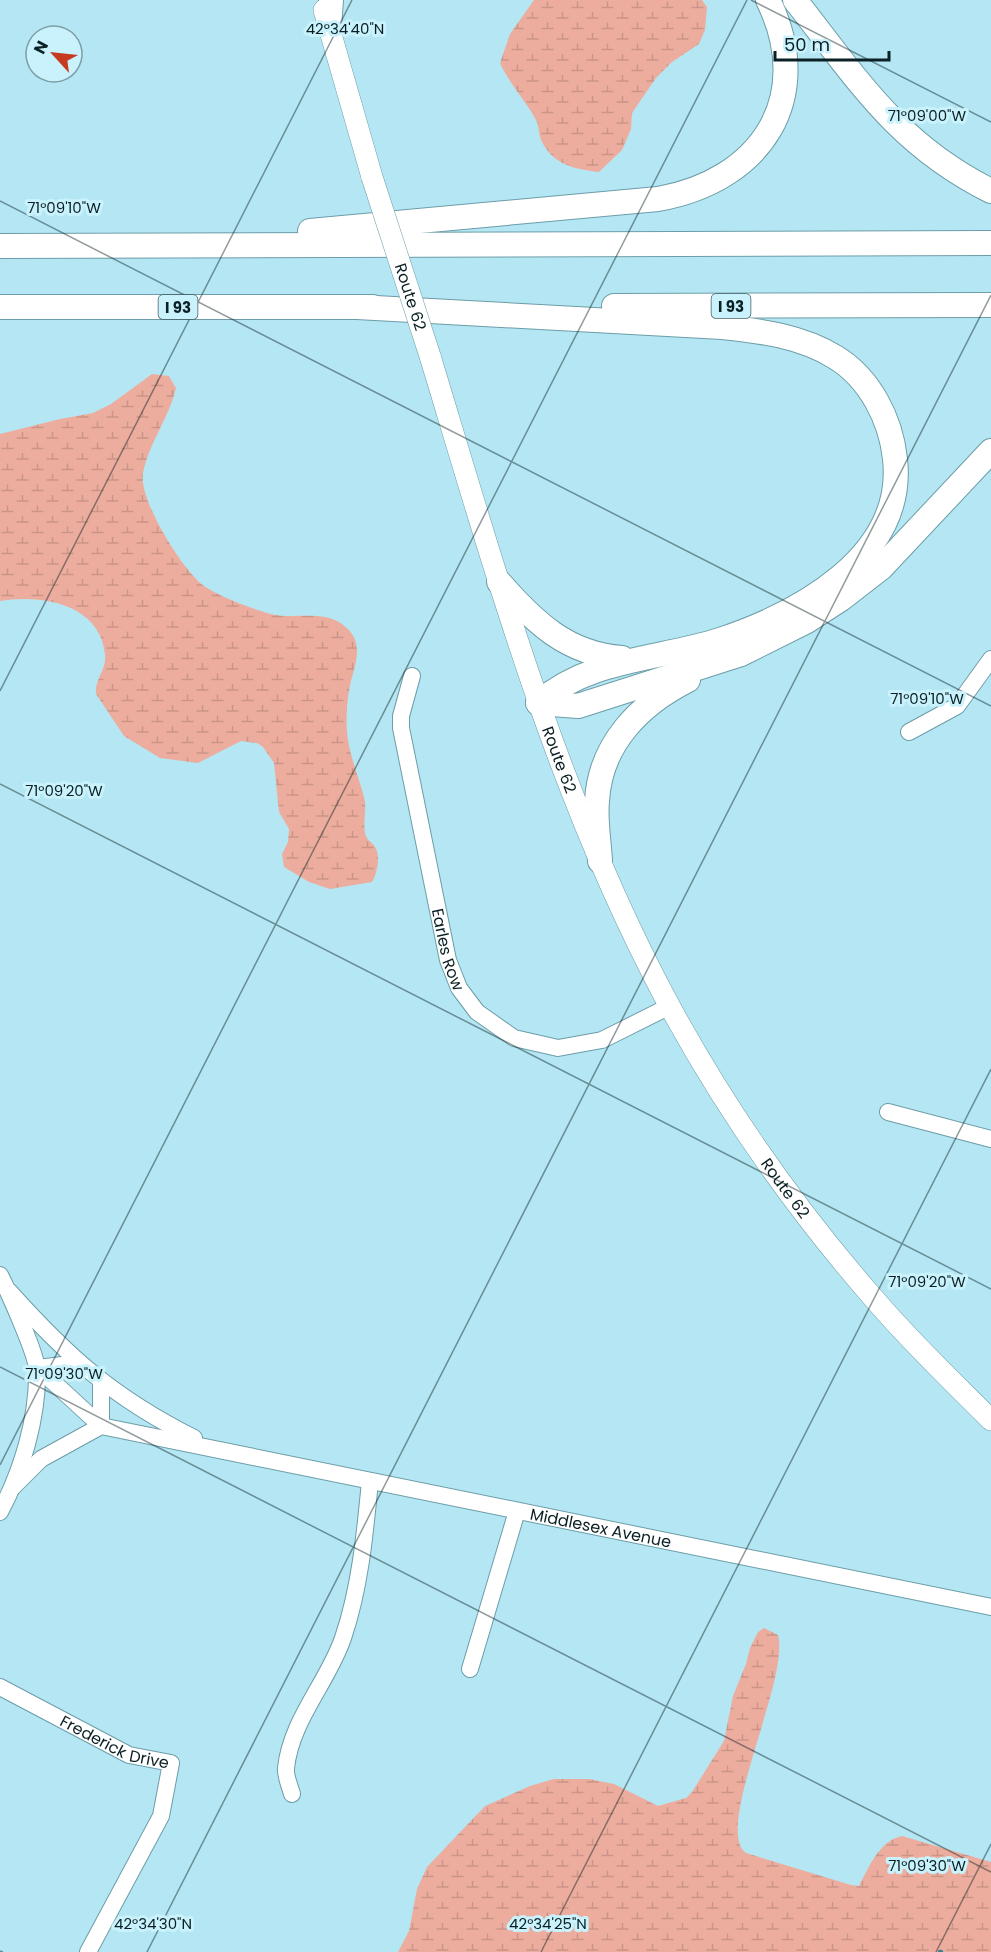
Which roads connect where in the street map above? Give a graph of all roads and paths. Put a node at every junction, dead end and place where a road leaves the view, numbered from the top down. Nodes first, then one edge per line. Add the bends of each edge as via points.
1 (321, 0) edge
2 (331, 0) edge
3 (768, 0) edge
4 (795, 0) edge
5 (329, 27) junction
6 (991, 191) edge
7 (991, 243) edge
8 (0, 246) edge
9 (129, 246) junction
10 (991, 305) edge
11 (0, 307) edge
12 (357, 307) junction
13 (991, 451) edge
14 (499, 582) junction
15 (741, 654) junction
16 (637, 659) junction
17 (991, 659) edge
18 (412, 676) dead end
19 (538, 703) junction
20 (909, 732) dead end
21 (600, 861) junction
22 (670, 1006) junction
23 (888, 1112) dead end
24 (991, 1139) edge
25 (0, 1275) edge
26 (9, 1292) junction
27 (38, 1368) junction
28 (82, 1368) junction
29 (101, 1383) junction
30 (991, 1420) edge
31 (101, 1426) junction
32 (211, 1446) junction
33 (370, 1481) junction
34 (14, 1487) junction
35 (517, 1511) junction
36 (0, 1512) edge
37 (991, 1607) edge
38 (470, 1669) dead end
39 (0, 1687) edge
40 (292, 1794) dead end
41 (88, 1952) edge

1 - 5 main road, Route 62
2 - 5 highway
3 - 9 highway via 786,60 777,114 745,161 704,188 658,199 598,206
4 - 6 highway via 887,117 936,159
5 - 14 main road, Route 62, bridge
7 - 9 highway
8 - 9 highway
10 - 12 highway, I 93
11 - 12 highway, I 93
12 - 16 highway via 758,331 829,353 868,389 890,431 896,478 888,513 868,551 829,584 768,619 719,640
13 - 15 highway via 861,584 825,611
14 - 16 highway via 526,614 563,641 594,655
14 - 19 main road, Route 62
15 - 19 highway via 578,706
15 - 21 highway via 658,697 619,736 598,786
16 - 19 highway via 575,677
17 - 20 street via 957,706
18 - 22 street, Earles Row via 401,728 448,960 467,1001 488,1023 508,1035 558,1048 602,1040
19 - 21 main road, Route 62
21 - 22 main road, Route 62
22 - 30 main road, Route 62 via 748,1133 825,1239 914,1344
23 - 24 street
25 - 26 street
26 - 27 street
26 - 28 street, Middlesex Avenue
27 - 28 street via 71,1364
27 - 31 street
27 - 34 street via 26,1446
28 - 29 street, Middlesex Avenue
29 - 31 street
29 - 32 street, Middlesex Avenue via 153,1418
31 - 32 street, Middlesex Avenue
31 - 34 street via 41,1459
32 - 33 street, Middlesex Avenue
33 - 35 street, Middlesex Avenue
33 - 40 street via 357,1585 343,1638 297,1729 286,1769
34 - 36 street
35 - 37 street, Middlesex Avenue
35 - 38 street
39 - 41 street, Frederick Drive via 129,1755 171,1763 161,1816

